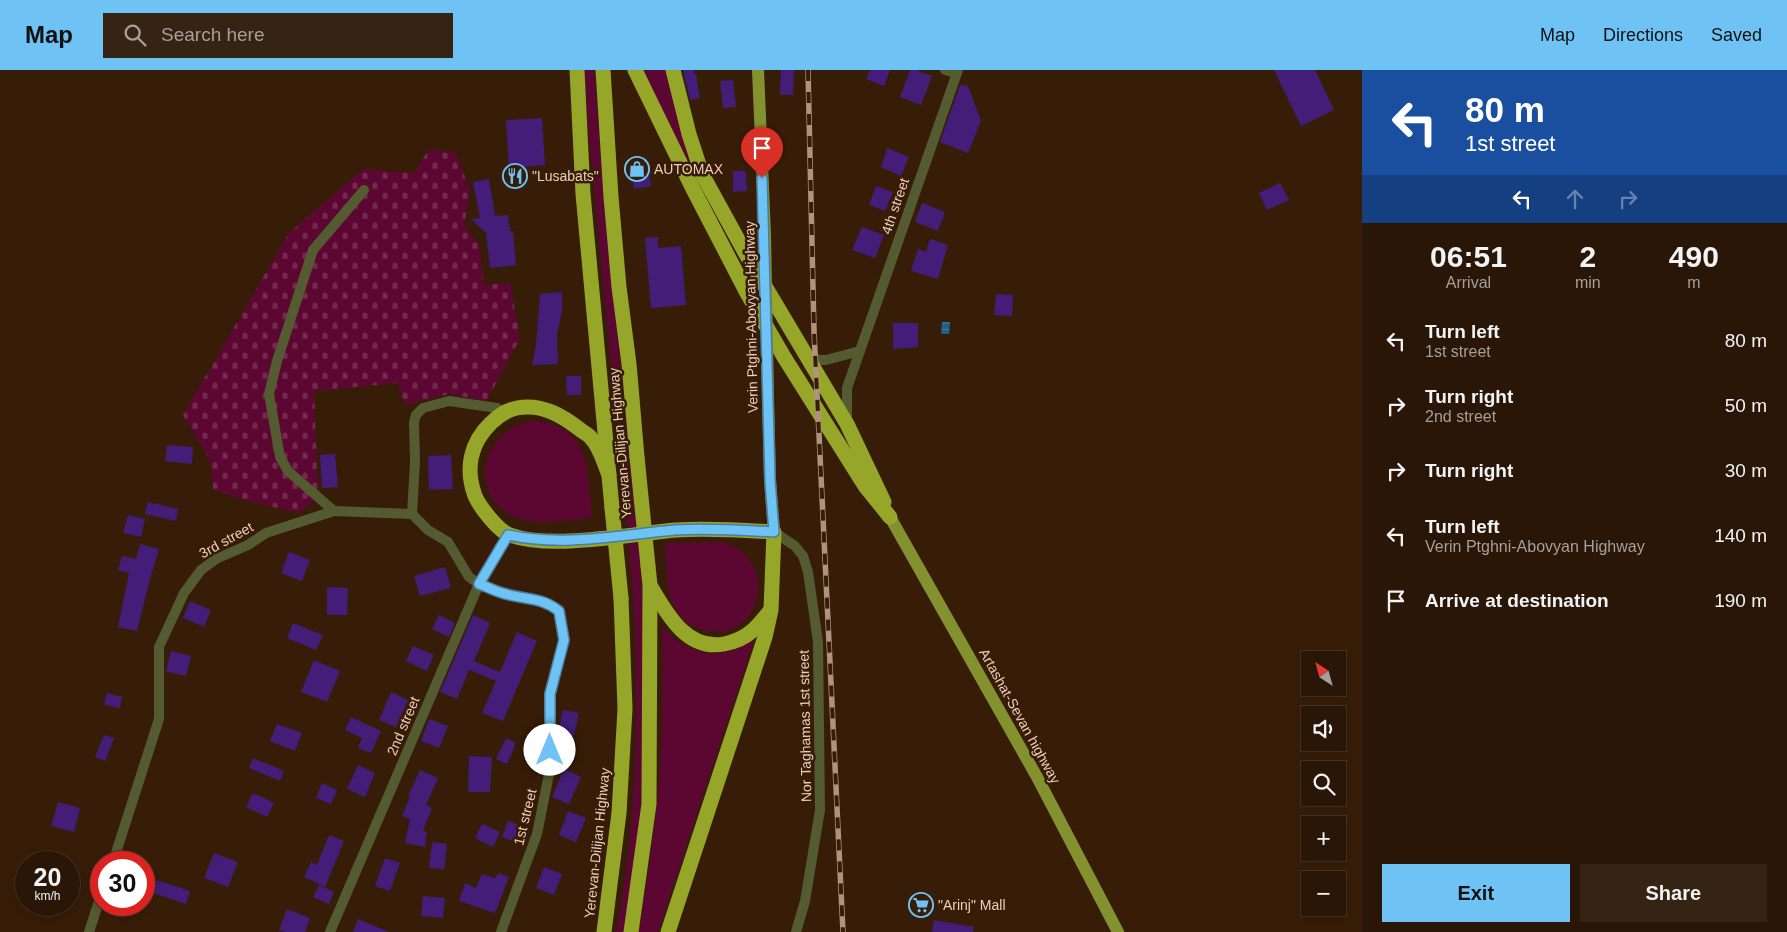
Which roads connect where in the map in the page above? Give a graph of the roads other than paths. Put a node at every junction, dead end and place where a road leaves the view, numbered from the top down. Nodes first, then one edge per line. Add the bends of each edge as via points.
1 (577, 70) edge
2 (603, 70) edge
3 (635, 70) edge
4 (672, 70) edge
5 (758, 70) edge
6 (946, 70) edge
7 (957, 72) edge
8 (364, 190) dead end
9 (860, 351) junction
10 (805, 353) junction
11 (497, 417) junction
12 (847, 424) junction
13 (609, 475) junction
14 (334, 511) junction
15 (412, 514) junction
16 (890, 517) junction
17 (774, 532) junction
18 (508, 535) junction
19 (479, 584) junction
20 (650, 585) junction
21 (772, 610) junction
22 (116, 851) edge
23 (94, 916) edge
24 (88, 932) edge
25 (330, 932) edge
26 (501, 932) edge
27 (604, 932) edge
28 (631, 932) edge
29 (668, 932) edge
30 (796, 932) edge
31 (1118, 932) edge

1 - 13 highway, Yerevan-Dilijan Highway via 583,194
2 - 20 highway, Yerevan-Dilijan Highway, bridge via 619,287
3 - 16 highway via 747,293 865,486
4 - 10 highway via 702,174 746,256
5 - 17 main road, Verin Ptghni-Abovyan Highway, bridge
6 - 7 street
7 - 9 street, 4th street
8 - 14 street via 314,250 269,394 280,456 288,471
9 - 10 street via 826,360
9 - 12 street, 4th street via 847,388
10 - 12 highway
11 - 13 highway via 516,408 532,407 567,419 591,438
11 - 15 street via 497,408 449,401 423,408 416,415
11 - 18 highway via 474,446 470,474 476,498 483,510
12 - 16 highway
13 - 27 highway, Yerevan-Dilijan Highway, bridge via 621,598 625,709 619,813
14 - 15 street, 3rd street
14 - 22 street, 3rd street via 266,533 216,559 201,570 184,593 159,647 159,719
15 - 19 street via 428,530 448,542 469,577
16 - 31 main road, Artashat-Sevan highway via 1037,776
17 - 18 highway via 686,530 551,541
17 - 21 highway
17 - 30 street, Nor Taghamas 1st street via 795,546 802,556 808,572 818,642 820,810 805,901
18 - 19 street, 2nd street
19 - 25 street, 2nd street
19 - 26 street, 1st street via 505,594 550,604 559,611 564,640 550,694 550,769 537,834
20 - 21 highway via 673,622 685,634 700,643 714,646 734,642 751,632
20 - 28 highway, Yerevan-Dilijan Highway via 649,804
21 - 29 highway via 766,638
23 - 24 street

